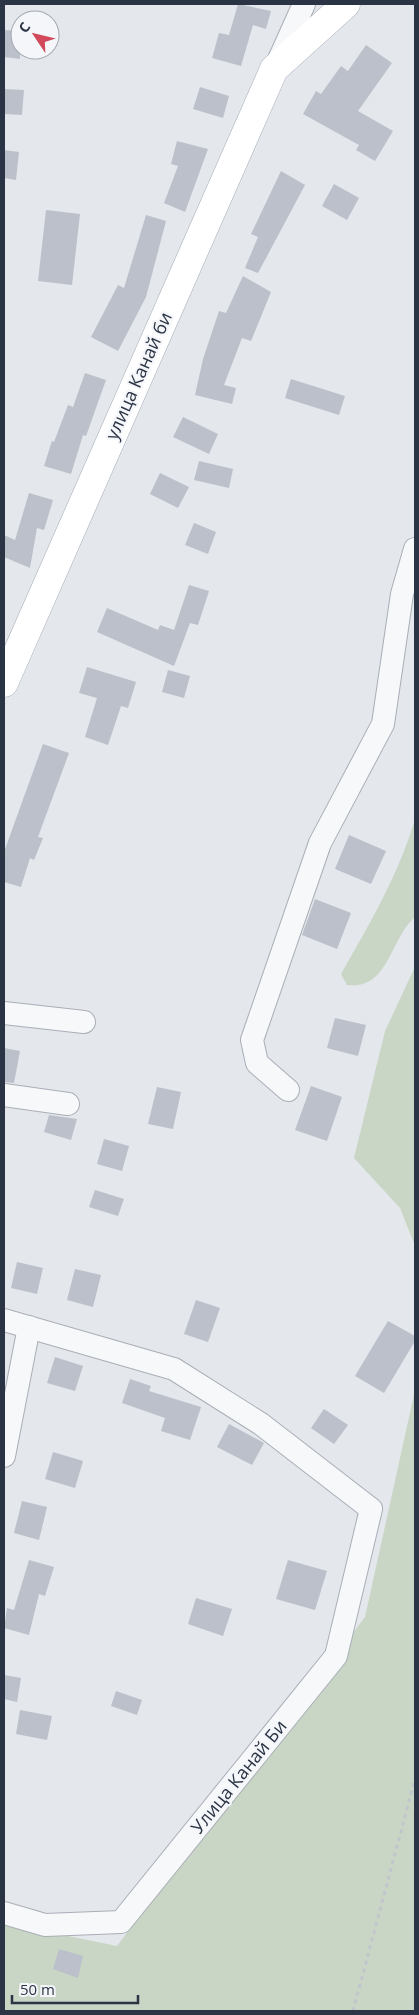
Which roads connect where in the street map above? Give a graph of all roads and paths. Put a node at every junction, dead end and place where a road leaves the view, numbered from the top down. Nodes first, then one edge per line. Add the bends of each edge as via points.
1 (304, 4) edge
2 (346, 4) edge
3 (274, 69) junction
4 (415, 549) edge
5 (4, 684) edge
6 (4, 1013) edge
7 (84, 1022) dead end
8 (288, 1090) dead end
9 (4, 1095) edge
10 (68, 1104) dead end
11 (4, 1320) edge
12 (28, 1327) junction
13 (4, 1456) edge
14 (415, 1779) edge
15 (4, 1913) edge
16 (353, 2011) edge

1 - 3 street, улица Канай би
2 - 3 main road, улица Канай би
3 - 5 main road, улица Канай би
4 - 8 street via 402,594 383,724 320,843 252,1040 257,1064
6 - 7 street
9 - 10 street
11 - 12 street
12 - 13 street
12 - 15 street, Улица Канай Би via 174,1369 261,1424 371,1509 336,1656 121,1922 45,1925
14 - 16 path

